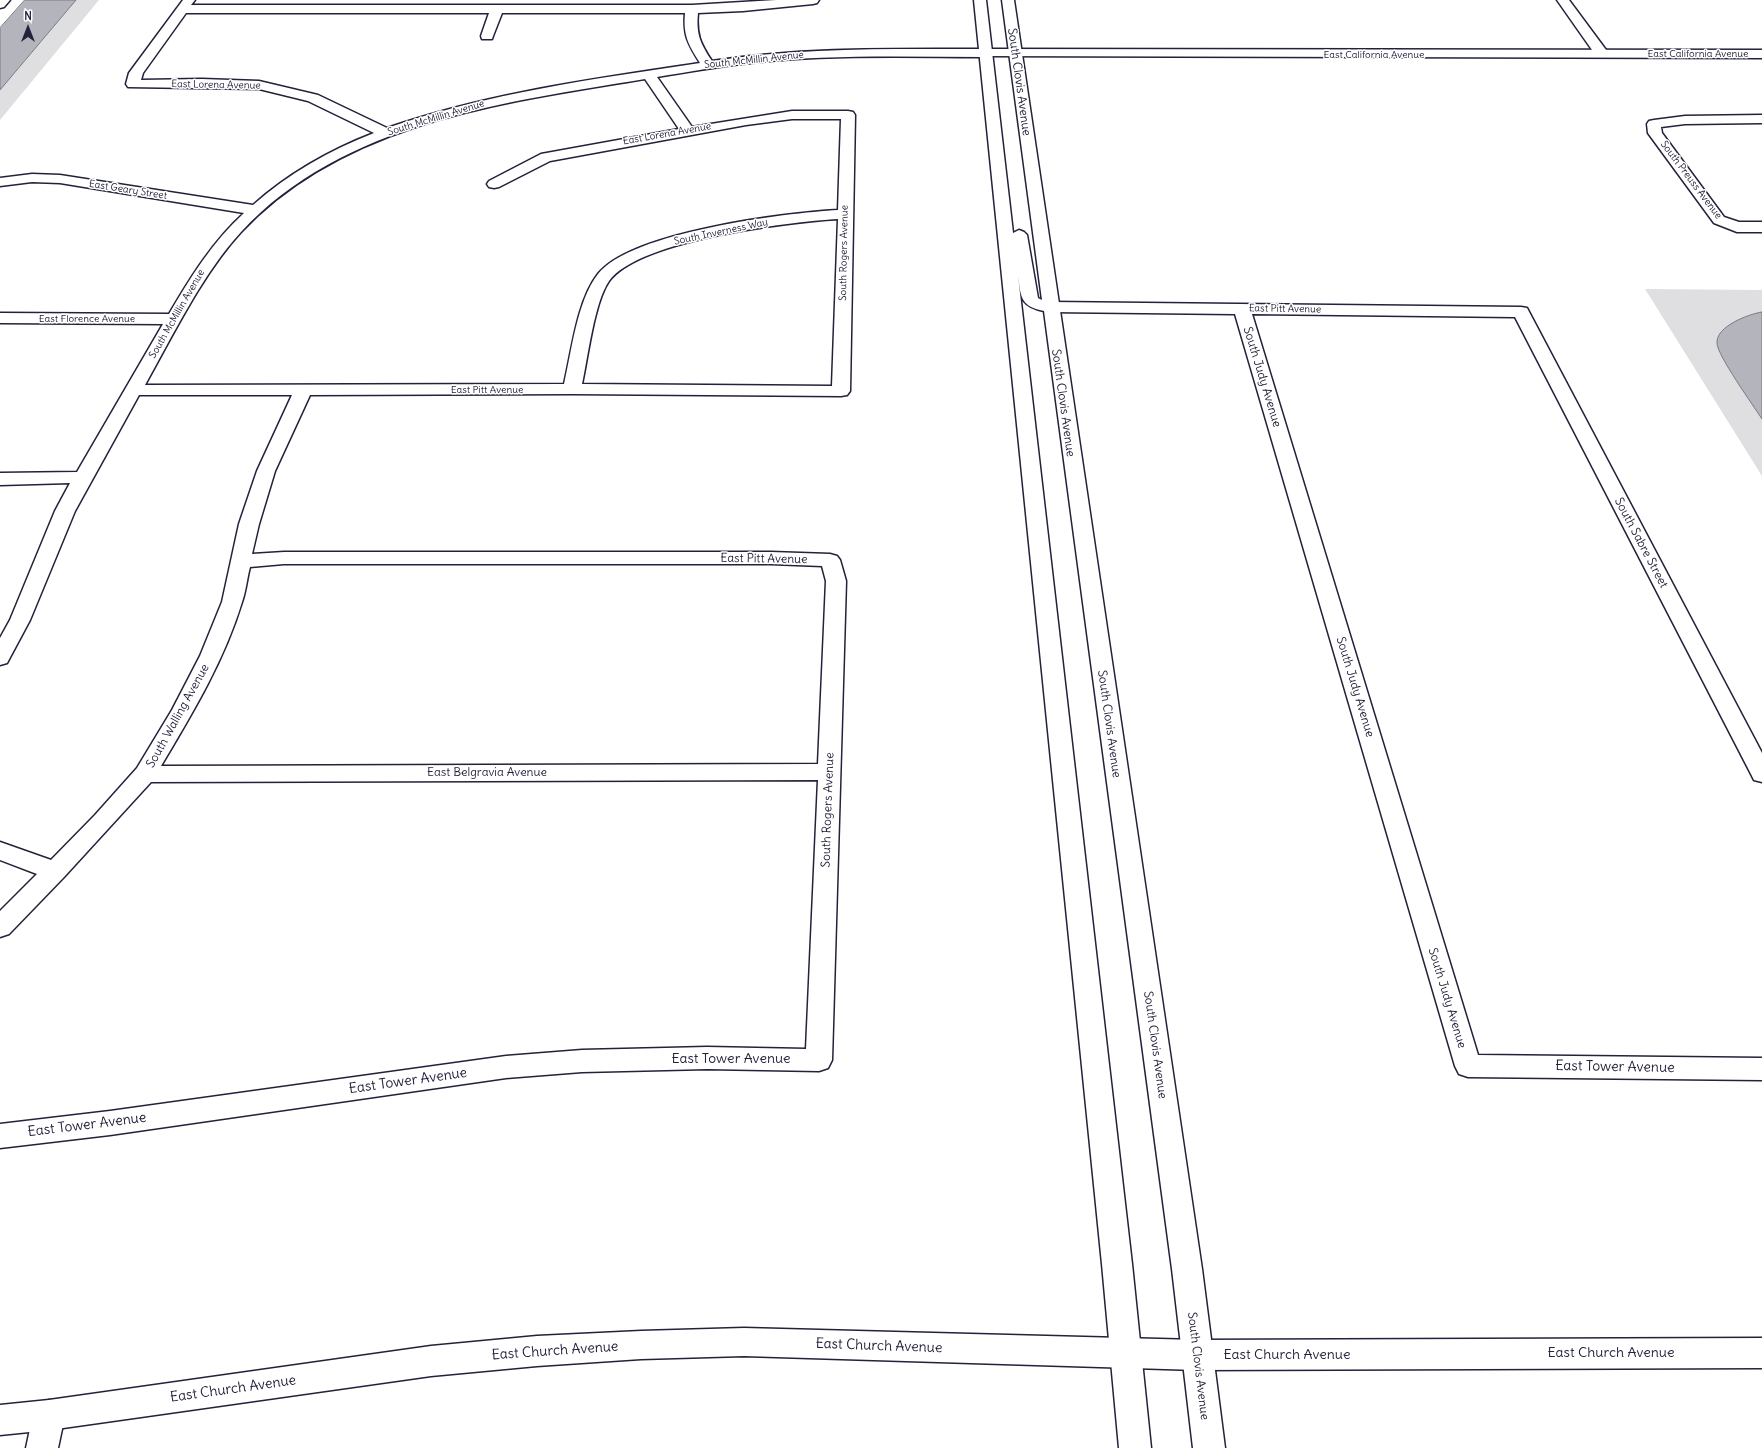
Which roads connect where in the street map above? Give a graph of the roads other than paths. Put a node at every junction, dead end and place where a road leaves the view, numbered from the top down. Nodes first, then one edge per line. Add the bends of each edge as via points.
1 (4, 0) edge
2 (813, 0) edge
3 (980, 0) edge
4 (1008, 0) edge
5 (1563, 0) edge
6 (0, 4) edge
7 (185, 4) edge
8 (692, 8) junction
9 (497, 9) junction
10 (487, 36) dead end
11 (986, 53) junction
12 (1015, 53) junction
13 (1602, 54) junction
14 (1762, 54) edge
15 (708, 65) junction
16 (649, 75) junction
17 (848, 115) joint
18 (1762, 119) edge
19 (687, 130) junction
20 (386, 133) junction
21 (0, 182) edge
22 (494, 184) dead end
23 (255, 210) junction
24 (1003, 211) junction
25 (844, 214) junction
26 (1762, 227) edge
27 (1050, 307) junction
28 (1242, 309) junction
29 (1521, 312) joint
30 (0, 318) edge
31 (174, 319) junction
32 (572, 389) junction
33 (133, 390) junction
34 (303, 391) junction
35 (841, 391) joint
36 (83, 477) junction
37 (0, 479) edge
38 (830, 560) joint
39 (242, 561) junction
40 (0, 658) edge
41 (830, 772) junction
42 (145, 774) junction
43 (1762, 774) edge
44 (0, 851) edge
45 (56, 871) junction
46 (0, 927) edge
47 (819, 1060) joint
48 (1468, 1066) joint
49 (1762, 1069) edge
50 (0, 1136) edge
51 (1762, 1353) edge
52 (1126, 1354) junction
53 (1197, 1355) junction
54 (49, 1415) junction
55 (0, 1420) edge
56 (42, 1448) edge
57 (1135, 1448) edge
58 (1209, 1448) edge

1 - 6 street
2 - 8 street via 743,7
3 - 11 street
4 - 12 street, South Clovis Avenue
5 - 13 street
7 - 9 street
7 - 20 street, East Lorena Avenue via 136,73 133,84 259,85 313,98
8 - 9 street
8 - 15 street via 691,40
9 - 10 street
11 - 12 street, East California Avenue
11 - 15 street, South McMillin Avenue via 817,54
11 - 24 street
12 - 13 street, East California Avenue
12 - 27 street, South Clovis Avenue
13 - 14 street, East California Avenue
15 - 16 street, South McMillin Avenue
16 - 19 street
16 - 20 street, South McMillin Avenue via 499,100 435,116
17 - 19 street, East Lorena Avenue via 792,115
17 - 25 street, South Rogers Avenue
18 - 26 street, South Preuss Avenue via 1685,120 1654,124 1655,133 1719,220 1737,227
19 - 22 street, East Lorena Avenue via 546,157
20 - 23 street, South McMillin Avenue via 307,172 285,185
21 - 23 street, East Geary Street via 32,178 60,179
23 - 31 street, South McMillin Avenue via 235,228 212,256
24 - 27 street, East Pitt Avenue via 1019,235 1030,300
24 - 52 street
25 - 32 street, South Inverness Way via 758,223 694,236 650,249 626,260 609,272 592,299
25 - 35 street, South Rogers Avenue
27 - 28 street, East Pitt Avenue
27 - 53 street, South Clovis Avenue via 1187,1269
28 - 29 street, East Pitt Avenue
28 - 48 street, South Judy Avenue
29 - 43 street, South Sabre Street
30 - 31 street, East Florence Avenue
31 - 33 street, South McMillin Avenue
32 - 34 street, East Pitt Avenue
32 - 35 street, East Pitt Avenue
33 - 34 street, East Pitt Avenue
33 - 36 street, South McMillin Avenue
34 - 39 street, South Walling Avenue via 266,470 249,524
36 - 37 street
36 - 40 street, South McMillin Avenue via 65,511 20,620
38 - 39 street, East Pitt Avenue via 284,558
38 - 41 street, South Rogers Avenue via 836,580
39 - 42 street, South Walling Avenue via 232,602 211,656 183,712
41 - 42 street, East Belgravia Avenue
41 - 47 street, South Rogers Avenue
42 - 45 street, South Walling Avenue
44 - 45 street
45 - 46 street, South Walling Avenue
47 - 50 street, East Tower Avenue via 707,1058 582,1061 506,1067
48 - 49 street, East Tower Avenue
51 - 53 street, East Church Avenue
52 - 53 street, East Church Avenue
52 - 54 street, East Church Avenue via 744,1342 641,1345 431,1361
52 - 57 street
53 - 58 street, South Clovis Avenue
54 - 55 street, East Church Avenue
54 - 56 street

